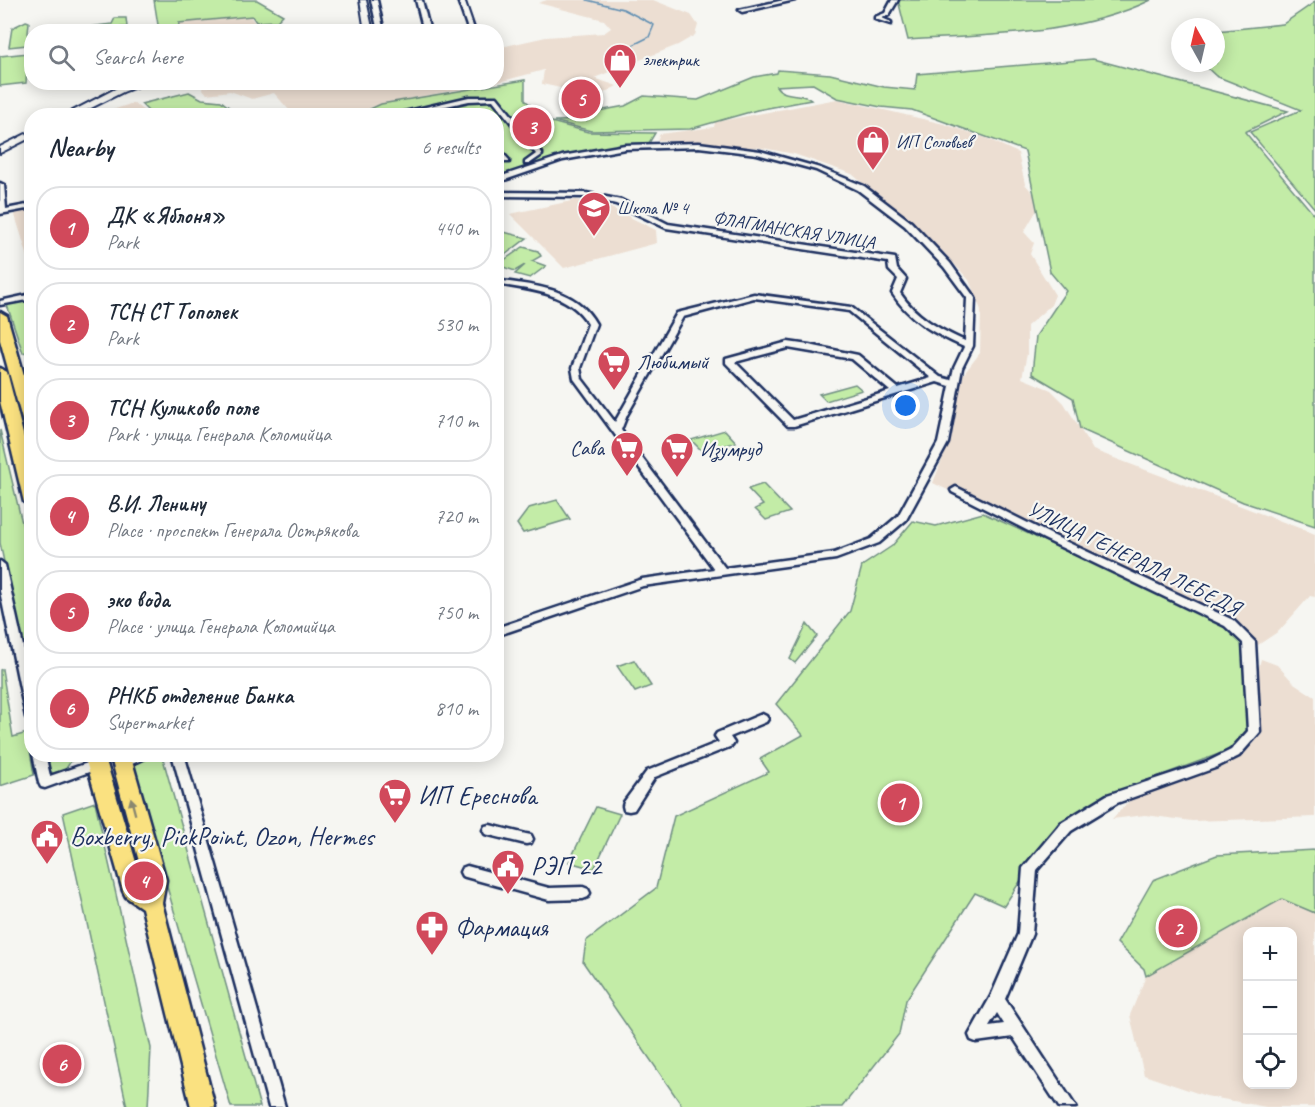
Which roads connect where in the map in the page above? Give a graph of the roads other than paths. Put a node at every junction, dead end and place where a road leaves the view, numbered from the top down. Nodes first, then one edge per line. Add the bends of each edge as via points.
1 (363, 0) edge
2 (374, 0) edge
3 (419, 0) edge
4 (461, 0) edge
5 (792, 0) edge
6 (895, 0) edge
7 (742, 10) dead end
8 (888, 23) dead end
9 (368, 24) edge
10 (379, 24) edge
11 (425, 24) edge
12 (469, 24) edge
13 (120, 90) edge
14 (83, 108) edge
15 (427, 108) edge
16 (503, 108) edge
17 (504, 109) edge
18 (24, 137) edge
19 (2, 148) edge
20 (504, 157) edge
21 (507, 160) dead end
22 (504, 175) edge
23 (504, 176) edge
24 (0, 185) edge
25 (504, 194) edge
26 (24, 208) edge
27 (2, 212) edge
28 (504, 284) edge
29 (24, 298) edge
30 (0, 303) edge
31 (0, 316) edge
32 (969, 346) junction
33 (0, 372) edge
34 (937, 379) junction
35 (954, 384) junction
36 (896, 391) junction
37 (24, 402) edge
38 (616, 430) junction
39 (24, 470) edge
40 (956, 490) dead end
41 (0, 565) edge
42 (722, 572) junction
43 (504, 629) edge
44 (24, 679) edge
45 (762, 719) dead end
46 (41, 762) edge
47 (91, 762) edge
48 (96, 762) edge
49 (122, 762) edge
50 (180, 762) edge
51 (628, 806) dead end
52 (490, 830) dead end
53 (526, 839) dead end
54 (467, 872) dead end
55 (583, 893) dead end
56 (151, 903) junction
57 (997, 1000) junction
58 (1017, 1029) junction
59 (203, 1107) edge
60 (278, 1107) edge
61 (1068, 1107) edge

1 - 9 main road
2 - 10 street
3 - 11 street
4 - 12 street
5 - 7 street
6 - 8 street via 886,14 877,18
13 - 14 main road
15 - 16 street via 495,98
17 - 22 street via 540,155
18 - 19 main road
20 - 21 street
23 - 32 street via 562,158 660,145 758,152 818,169 861,188 908,224 947,265 971,298
24 - 27 street
25 - 32 street, ФЛАГМАНСКАЯ УЛИЦА via 586,195 618,202 666,226 892,260 893,270 902,279 896,293 903,305 929,327
26 - 27 street
28 - 38 street via 557,296 589,315 592,324 576,373
29 - 30 street
31 - 37 main road
32 - 35 street
33 - 39 main road
34 - 35 street
34 - 36 street
34 - 38 street via 851,309 754,296 680,315
35 - 42 street via 944,443 902,518 875,541 836,556
36 - 36 street via 791,424 729,361 788,345 809,348 855,357
38 - 42 street
40 - 57 street, УЛИЦА ГЕНЕРАЛА ЛЕБЕДЯ via 1229,623 1249,642 1254,732 1235,753 1112,799 1066,827 1030,868 1025,934
41 - 44 street
42 - 43 street via 642,582
45 - 51 street via 721,736 728,743 651,774
46 - 47 street via 45,783
48 - 56 main road via 134,891
56 -> 49 main road via 155,880
50 - 60 street
52 - 53 street
54 - 55 street via 549,894
56 - 59 main road
57 - 58 street
57 - 58 street, УЛИЦА ГЕНЕРАЛА ЛЕБЕДЯ via 976,1035
58 - 61 street

